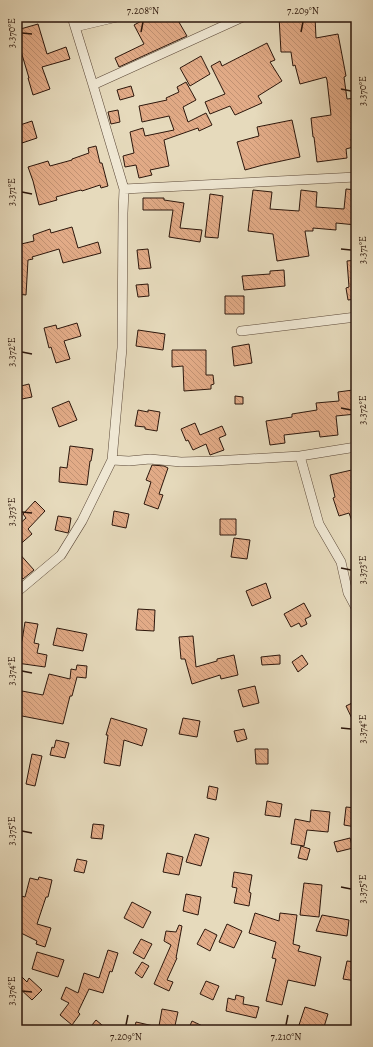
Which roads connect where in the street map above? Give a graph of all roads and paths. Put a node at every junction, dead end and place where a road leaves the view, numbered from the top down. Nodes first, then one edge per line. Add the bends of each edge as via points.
1 (72, 17) edge
2 (117, 17) edge
3 (243, 17) edge
4 (75, 28) junction
5 (93, 85) junction
6 (356, 177) edge
7 (124, 189) junction
8 (356, 317) edge
9 (241, 331) dead end
10 (356, 447) edge
11 (300, 456) junction
12 (112, 460) junction
13 (17, 592) edge
14 (356, 608) edge

1 - 4 street
2 - 4 street
3 - 5 street
4 - 5 street
5 - 7 street
6 - 7 street
7 - 12 street via 122,348
8 - 9 street
10 - 11 street
11 - 12 street via 181,462 150,459
11 - 14 street via 319,524 341,562 348,593
12 - 13 street via 62,555

